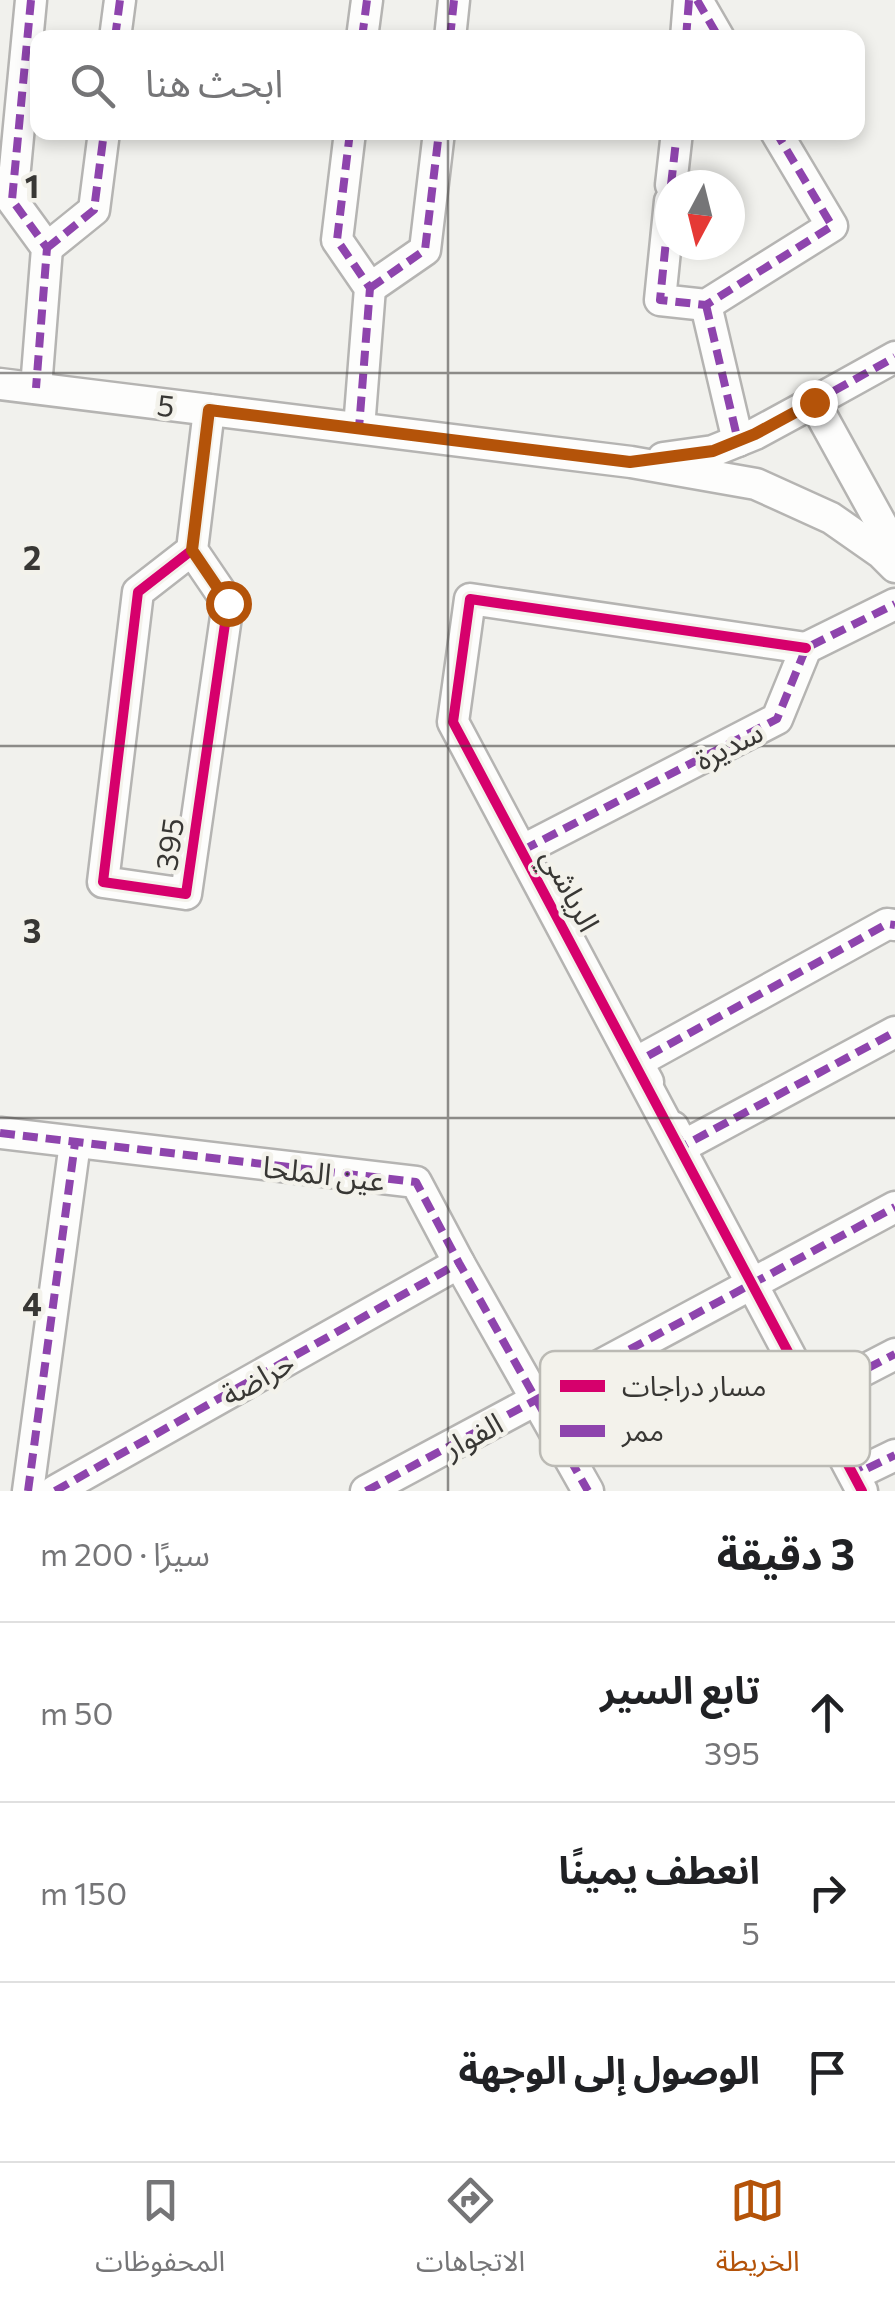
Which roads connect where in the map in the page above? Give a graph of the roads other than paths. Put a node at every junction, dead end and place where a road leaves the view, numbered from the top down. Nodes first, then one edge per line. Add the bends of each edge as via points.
1 (31, 0) edge
2 (120, 0) edge
3 (367, 0) edge
4 (454, 0) edge
5 (693, 0) edge
6 (116, 30) edge
7 (363, 30) edge
8 (451, 30) edge
9 (687, 30) edge
10 (714, 30) edge
11 (103, 140) edge
12 (349, 140) edge
13 (438, 140) edge
14 (675, 140) edge
15 (781, 140) edge
16 (673, 170) edge
17 (47, 248) junction
18 (664, 260) edge
19 (370, 288) junction
20 (706, 305) junction
21 (895, 358) edge
22 (0, 384) edge
23 (36, 388) junction
24 (814, 402) junction
25 (209, 410) junction
26 (359, 428) junction
27 (738, 441) junction
28 (630, 462) junction
29 (895, 549) edge
30 (192, 550) junction
31 (895, 568) edge
32 (895, 604) edge
33 (806, 648) junction
34 (522, 850) junction
35 (895, 926) edge
36 (895, 1032) edge
37 (0, 1133) edge
38 (75, 1143) junction
39 (895, 1207) edge
40 (458, 1263) junction
41 (753, 1285) junction
42 (628, 1351) edge
43 (788, 1351) edge
44 (895, 1354) edge
45 (870, 1367) edge
46 (540, 1398) edge
47 (536, 1400) junction
48 (540, 1407) edge
49 (895, 1455) edge
50 (574, 1466) edge
51 (849, 1466) edge
52 (857, 1466) edge
53 (28, 1491) edge
54 (55, 1491) edge
55 (366, 1491) edge
56 (588, 1491) edge
57 (862, 1491) edge

1 - 17 street via 12,200
2 - 6 street
3 - 7 street
4 - 8 street
5 - 9 street
5 - 10 street
11 - 17 street via 94,210
12 - 19 street via 337,240
13 - 19 street via 425,250
14 - 16 street
15 - 20 street via 832,226
17 - 23 street
18 - 20 street via 660,300
19 - 26 street
20 - 27 street
21 - 24 street, 5
22 - 23 street, 5
23 - 25 street, 5
24 - 27 street, 5
24 - 29 street
25 - 26 street, 5
25 - 30 street
26 - 28 street, 5
27 - 28 street, 5 via 713,451
28 - 31 street, 5 via 756,484 831,518
30 - 30 street, 395 via 138,592 103,882 186,894 228,603
32 - 33 street
33 - 34 street, سديرة via 777,719
33 - 34 street, الرياشي via 470,598 452,722
34 - 41 street, الرياشي
35 - 36 street via 887,924 637,1062 683,1146
37 - 38 street, عين الملحا
38 - 40 street, عين الملحا via 416,1182
38 - 53 street
39 - 41 street, الفوار
40 - 47 street, عين الملحا
40 - 54 street, حراضة
41 - 42 street, الفوار
41 - 43 street, الرياشي
44 - 45 street
46 - 47 street, الفوار
47 - 48 street, عين الملحا
47 - 55 street, الفوار
49 - 52 street via 860,1472
50 - 56 street, عين الملحا
51 - 57 street, الرياشي

